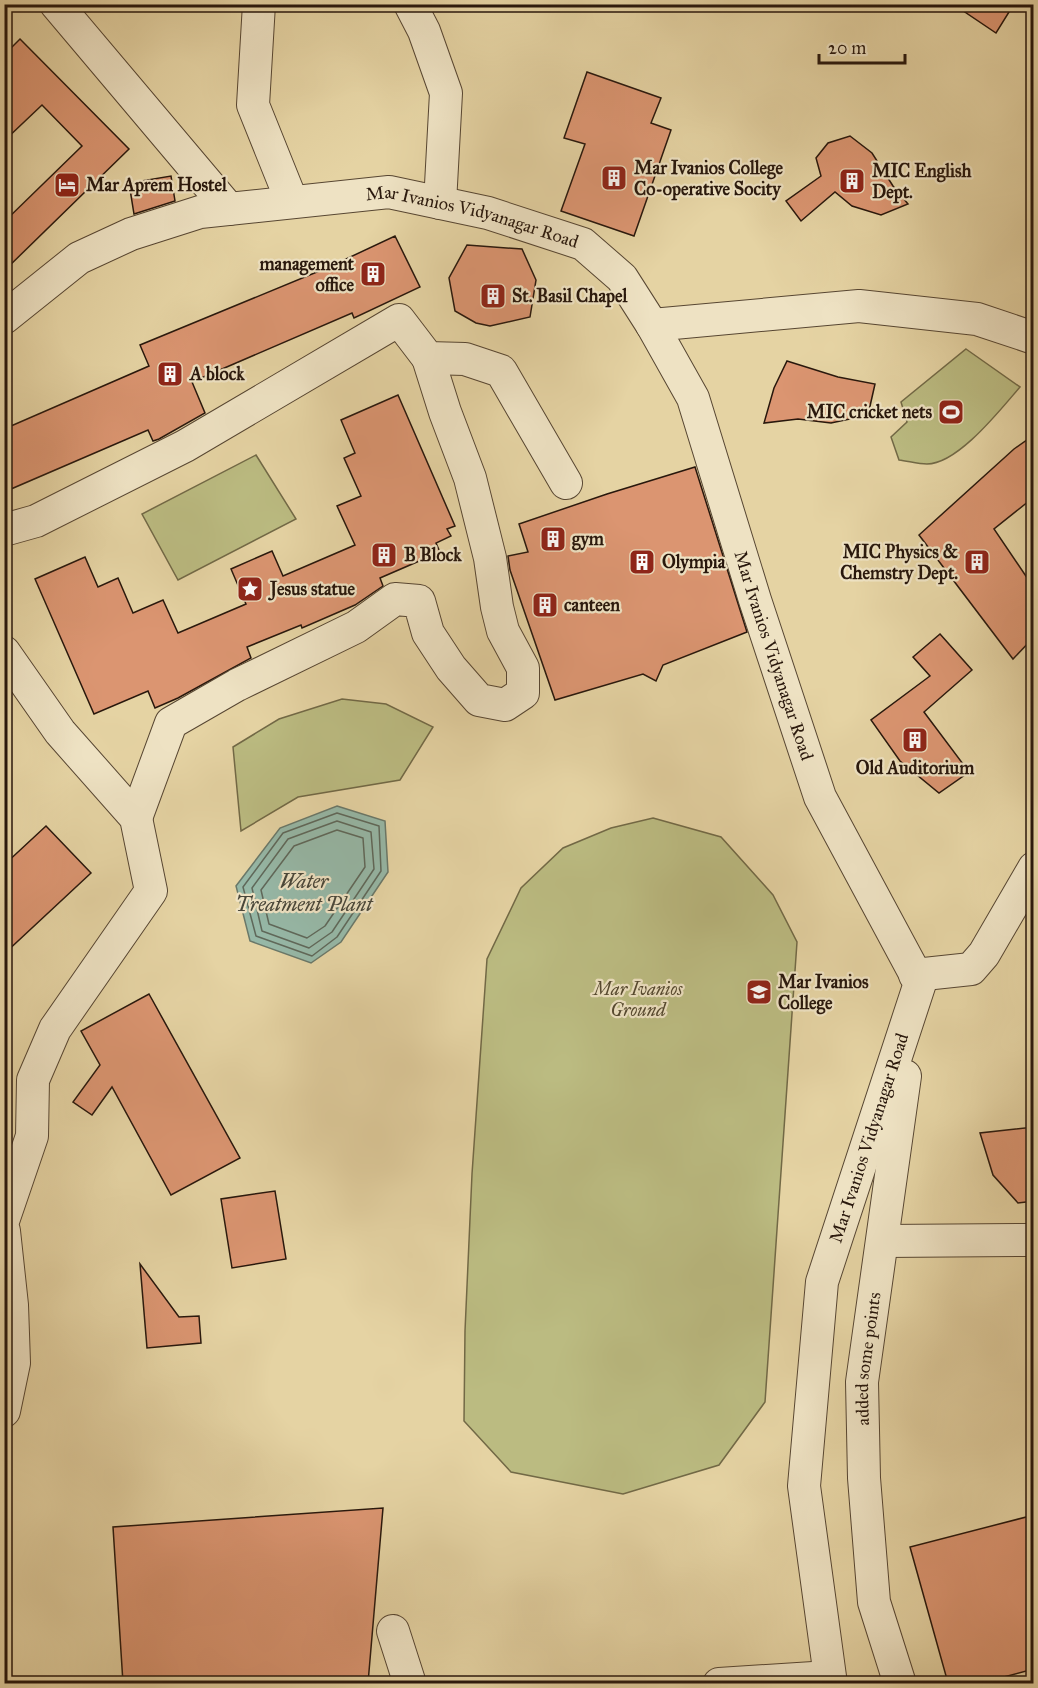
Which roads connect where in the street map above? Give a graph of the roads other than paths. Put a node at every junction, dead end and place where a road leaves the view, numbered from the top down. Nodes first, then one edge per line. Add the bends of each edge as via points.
1 (56, 4) edge
2 (259, 4) edge
3 (410, 4) edge
4 (292, 202) junction
5 (440, 203) junction
6 (229, 209) junction
7 (4, 318) edge
8 (652, 325) junction
9 (1034, 338) edge
10 (428, 358) junction
11 (566, 483) dead end
12 (4, 530) edge
13 (4, 652) edge
14 (136, 818) junction
15 (1034, 868) edge
16 (917, 979) junction
17 (4, 1218) edge
18 (4, 1231) edge
19 (1034, 1240) edge
20 (883, 1241) junction
21 (4, 1410) edge
22 (393, 1631) dead end
23 (830, 1680) edge
24 (410, 1683) edge
25 (719, 1683) edge
26 (900, 1683) edge

1 - 6 lane
2 - 4 lane via 252,105
3 - 5 lane via 446,93
4 - 5 lane, Mar Ivanios Vidyanagar Road via 389,192
4 - 6 lane, Mar Ivanios Vidyanagar Road
5 - 8 lane, Mar Ivanios Vidyanagar Road via 488,213 583,244 622,278
6 - 7 lane, Mar Ivanios Vidyanagar Road via 200,212 130,234 79,258
8 - 9 lane via 859,306 977,319
8 - 16 lane, Mar Ivanios Vidyanagar Road via 693,398 820,796
10 - 11 lane via 465,359 501,371
10 - 12 lane via 399,320 185,446 36,521
10 - 14 lane via 470,478 503,631 523,668 522,693 505,705 479,700 428,633 419,601 395,599 356,627 237,685 171,723
13 - 14 lane via 60,732
14 - 17 lane via 151,891 55,1029 33,1080 32,1136
15 - 16 lane via 984,954 971,969
16 - 20 lane, added some points
16 - 23 lane, Mar Ivanios Vidyanagar Road via 822,1282 804,1486
18 - 21 lane via 14,1363
19 - 20 lane
20 - 26 lane, added some points via 862,1382 864,1478 874,1602
22 - 24 lane
23 - 25 lane

